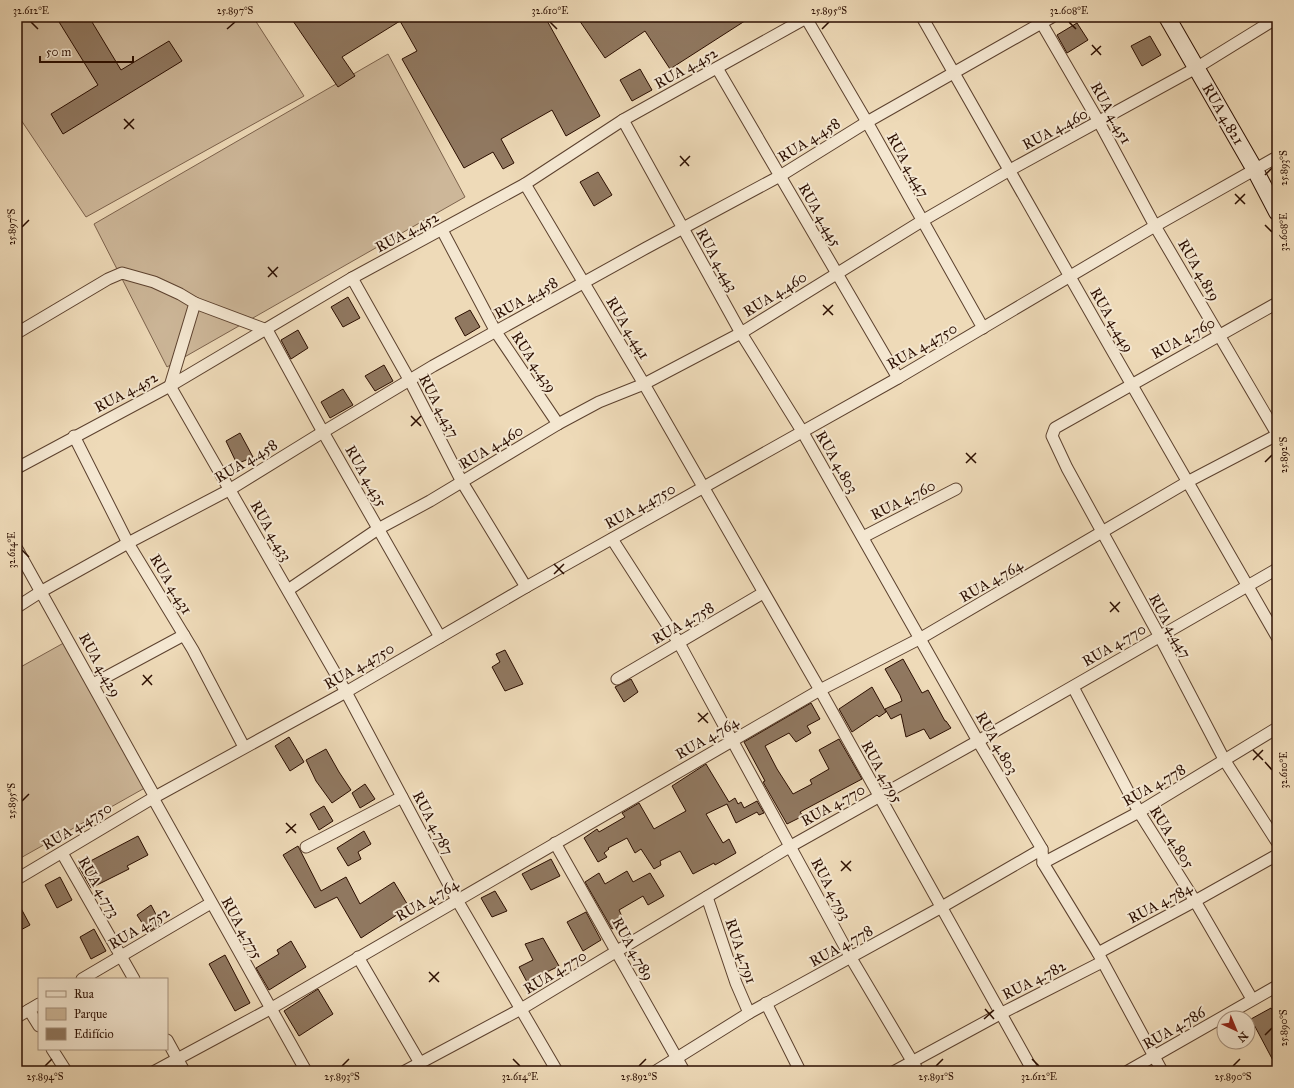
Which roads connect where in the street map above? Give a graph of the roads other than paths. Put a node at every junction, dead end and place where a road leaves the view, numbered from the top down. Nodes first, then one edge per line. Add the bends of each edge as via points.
1 (807, 17) edge
2 (922, 17) edge
3 (1052, 17) edge
4 (1167, 17) edge
5 (1277, 18) edge
6 (1040, 20) edge
7 (717, 68) junction
8 (1196, 68) junction
9 (953, 72) junction
10 (623, 120) junction
11 (867, 122) junction
12 (1099, 122) junction
13 (1277, 157) edge
14 (1010, 170) junction
15 (1255, 170) junction
16 (780, 176) junction
17 (525, 184) junction
18 (1277, 212) edge
19 (922, 221) junction
20 (1155, 226) junction
21 (683, 228) junction
22 (442, 230) junction
23 (836, 273) junction
24 (1069, 277) junction
25 (352, 278) junction
26 (584, 283) junction
27 (194, 303) junction
28 (1277, 303) edge
29 (982, 328) junction
30 (267, 330) junction
31 (496, 332) junction
32 (17, 333) edge
33 (741, 333) junction
34 (1220, 335) junction
35 (898, 378) junction
36 (410, 381) junction
37 (644, 384) junction
38 (1131, 384) junction
39 (170, 386) junction
40 (558, 424) junction
41 (1063, 424) joint
42 (802, 431) junction
43 (323, 432) junction
44 (1277, 434) edge
45 (74, 436) junction
46 (17, 468) edge
47 (1189, 481) junction
48 (462, 482) junction
49 (703, 488) junction
50 (956, 489) dead end
51 (229, 490) junction
52 (378, 529) junction
53 (1102, 534) junction
54 (863, 537) junction
55 (612, 539) junction
56 (128, 543) junction
57 (17, 548) edge
58 (1277, 569) edge
59 (1248, 586) junction
60 (526, 587) junction
61 (288, 590) junction
62 (42, 591) junction
63 (764, 593) junction
64 (17, 607) edge
65 (184, 635) junction
66 (440, 636) junction
67 (1160, 637) junction
68 (1277, 637) edge
69 (921, 638) junction
70 (679, 643) junction
71 (617, 679) dead end
72 (93, 684) junction
73 (1073, 686) junction
74 (820, 690) junction
75 (346, 692) junction
76 (1277, 728) edge
77 (733, 740) junction
78 (978, 741) junction
79 (244, 747) junction
80 (1225, 761) junction
81 (154, 797) junction
82 (402, 797) junction
83 (878, 797) junction
84 (1139, 812) junction
85 (1277, 842) edge
86 (555, 843) junction
87 (791, 846) junction
88 (306, 847) dead end
89 (1042, 849) junction
90 (62, 853) junction
91 (1277, 855) edge
92 (1043, 863) junction
93 (17, 879) edge
94 (707, 897) junction
95 (457, 900) junction
96 (1195, 901) junction
97 (211, 903) junction
98 (940, 908) junction
99 (618, 952) junction
100 (122, 956) junction
101 (358, 957) junction
102 (1100, 957) junction
103 (851, 958) junction
104 (84, 978) edge
105 (133, 978) edge
106 (1277, 986) edge
107 (1252, 1000) junction
108 (766, 1004) junction
109 (34, 1007) edge
110 (270, 1009) junction
111 (521, 1009) junction
112 (749, 1013) junction
113 (1000, 1014) junction
114 (17, 1017) edge
115 (38, 1022) edge
116 (168, 1042) edge
117 (53, 1050) edge
118 (1154, 1057) junction
119 (177, 1058) junction
120 (677, 1058) junction
121 (912, 1061) junction
122 (420, 1063) junction
123 (66, 1071) edge
124 (155, 1071) edge
125 (184, 1071) edge
126 (306, 1071) edge
127 (406, 1071) edge
128 (557, 1071) edge
129 (656, 1071) edge
130 (684, 1071) edge
131 (800, 1071) edge
132 (895, 1071) edge
133 (918, 1071) edge
134 (1032, 1071) edge
135 (1128, 1071) edge
136 (1162, 1071) edge

1 - 7 street, RUA 4.452
1 - 11 street, RUA 4.447
2 - 9 street, RUA 4.449
3 - 6 street, RUA 4.458
4 - 8 street, RUA 4.821
5 - 8 street, RUA 4.460
6 - 9 street, RUA 4.458
6 - 12 street, RUA 4.451
7 - 10 street, RUA 4.452
7 - 16 street, RUA 4.445
8 - 12 street, RUA 4.460
8 - 15 street, RUA 4.821
9 - 11 street, RUA 4.458
9 - 14 street, RUA 4.449
10 - 17 street, RUA 4.452
10 - 21 street, RUA 4.443
11 - 16 street, RUA 4.458
11 - 19 street, RUA 4.447
12 - 14 street, RUA 4.460
12 - 20 street, RUA 4.451
13 - 15 street, RUA 4.4750
14 - 19 street, RUA 4.460
14 - 24 street, RUA 4.449
15 - 18 street, RUA 4.821
15 - 20 street, RUA 4.4750
16 - 21 street, RUA 4.458
16 - 23 street, RUA 4.445
17 - 22 street, RUA 4.452
17 - 26 street, RUA 4.441
19 - 23 street, RUA 4.460
19 - 29 street, RUA 4.447
20 - 24 street, RUA 4.4750
20 - 34 street, RUA 4.819
21 - 26 street, RUA 4.458
21 - 33 street, RUA 4.443
22 - 25 street, RUA 4.452
22 - 31 street, RUA 4.439
23 - 33 street, RUA 4.460
23 - 35 street, RUA 4.445
24 - 29 street, RUA 4.4750
24 - 38 street, RUA 4.449
25 - 30 street, RUA 4.452
25 - 36 street, RUA 4.437
26 - 31 street, RUA 4.458
26 - 37 street, RUA 4.441
27 - 30 street
27 - 32 street via 154,282 122,273
27 - 39 street
28 - 34 street, RUA 4.760
29 - 35 street, RUA 4.4750
30 - 39 street, RUA 4.452
30 - 43 street, RUA 4.435
31 - 36 street, RUA 4.458
31 - 40 street, RUA 4.439
33 - 37 street, RUA 4.460
33 - 42 street, RUA 4.443
34 - 38 street, RUA 4.760
34 - 44 street, RUA 4.819
35 - 42 street, RUA 4.4750
36 - 43 street, RUA 4.458
36 - 48 street, RUA 4.437
37 - 40 street, RUA 4.460 via 599,402
37 - 49 street, RUA 4.441
38 - 41 street, RUA 4.760
38 - 47 street, RUA 4.449
39 - 45 street, RUA 4.452
39 - 51 street, RUA 4.433
40 - 48 street, RUA 4.460
41 - 53 street, RUA 4.447 via 1053,430 1052,436
42 - 49 street, RUA 4.4750
42 - 54 street, RUA 4.803
43 - 51 street, RUA 4.458
43 - 52 street, RUA 4.435
44 - 47 street, RUA 4.764
45 - 46 street, RUA 4.452
45 - 56 street, RUA 4.431
47 - 53 street, RUA 4.764
47 - 59 street, RUA 4.449
48 - 52 street, RUA 4.460
48 - 60 street, RUA 4.437
49 - 55 street, RUA 4.4750
49 - 63 street, RUA 4.795
50 - 54 street, RUA 4.760
51 - 56 street, RUA 4.458
51 - 61 street, RUA 4.433
52 - 61 street, RUA 4.460
52 - 66 street, RUA 4.435
53 - 67 street, RUA 4.447
53 - 69 street, RUA 4.764
54 - 69 street, RUA 4.803
55 - 60 street, RUA 4.4750
55 - 70 street, RUA 4.793
56 - 62 street, RUA 4.458
56 - 65 street, RUA 4.431
57 - 62 street, RUA 4.429
58 - 59 street, RUA 4.770
59 - 67 street, RUA 4.770
59 - 68 street, RUA 4.449
60 - 66 street, RUA 4.4750
61 - 75 street, RUA 4.433
62 - 64 street, RUA 4.458
62 - 72 street, RUA 4.429
63 - 70 street, RUA 4.758
63 - 74 street, RUA 4.795
65 - 72 street
65 - 79 street, RUA 4.431
66 - 75 street, RUA 4.4750
67 - 73 street, RUA 4.770
67 - 80 street, RUA 4.447
69 - 74 street, RUA 4.764
69 - 78 street, RUA 4.803
70 - 71 street, RUA 4.758
70 - 77 street, RUA 4.793
72 - 81 street, RUA 4.429
73 - 78 street, RUA 4.770
73 - 84 street, RUA 4.805
74 - 77 street, RUA 4.764
74 - 83 street, RUA 4.795
75 - 79 street, RUA 4.4750
75 - 82 street, RUA 4.787
76 - 80 street, RUA 4.778
77 - 86 street, RUA 4.764
77 - 87 street, RUA 4.793
78 - 83 street, RUA 4.770
78 - 89 street, RUA 4.803
79 - 81 street, RUA 4.4750
80 - 84 street, RUA 4.778
80 - 85 street, RUA 4.447
81 - 90 street, RUA 4.4750
81 - 97 street, RUA 4.775
82 - 88 street
82 - 95 street, RUA 4.787
83 - 87 street, RUA 4.770
83 - 98 street, RUA 4.795
84 - 92 street, RUA 4.778
84 - 96 street, RUA 4.805
86 - 95 street, RUA 4.764
86 - 99 street, RUA 4.789
87 - 94 street, RUA 4.770
87 - 103 street, RUA 4.793
89 - 92 street, RUA 4.803
89 - 98 street, RUA 4.778
90 - 93 street, RUA 4.4750
90 - 100 street, RUA 4.773
91 - 96 street, RUA 4.784
92 - 102 street, RUA 4.803
94 - 99 street, RUA 4.770
94 - 112 street, RUA 4.791 via 736,984
95 - 101 street, RUA 4.764
95 - 111 street, RUA 4.787
96 - 102 street, RUA 4.784
96 - 107 street, RUA 4.805
97 - 100 street, RUA 4.752
97 - 110 street, RUA 4.775
98 - 103 street, RUA 4.778
98 - 113 street, RUA 4.795
99 - 111 street, RUA 4.770
99 - 120 street, RUA 4.789
100 - 104 street, RUA 4.752
100 - 105 street, RUA 4.773
101 - 110 street, RUA 4.764
101 - 122 street
102 - 113 street, RUA 4.782
102 - 118 street, RUA 4.803
103 - 108 street, RUA 4.778
103 - 121 street, RUA 4.793
106 - 107 street, RUA 4.786
107 - 118 street, RUA 4.786
108 - 112 street, RUA 4.778
108 - 131 street
109 - 114 street
109 - 115 street
110 - 119 street, RUA 4.764
110 - 126 street, RUA 4.775
111 - 122 street, RUA 4.770
111 - 128 street, RUA 4.787
112 - 120 street, RUA 4.778
113 - 121 street, RUA 4.782
113 - 134 street, RUA 4.795
116 - 119 street
117 - 123 street
118 - 135 street, RUA 4.786
118 - 136 street, RUA 4.803
119 - 124 street, RUA 4.764
119 - 125 street
120 - 129 street, RUA 4.778
120 - 130 street, RUA 4.789
121 - 132 street, RUA 4.782
121 - 133 street, RUA 4.793
122 - 127 street, RUA 4.770

